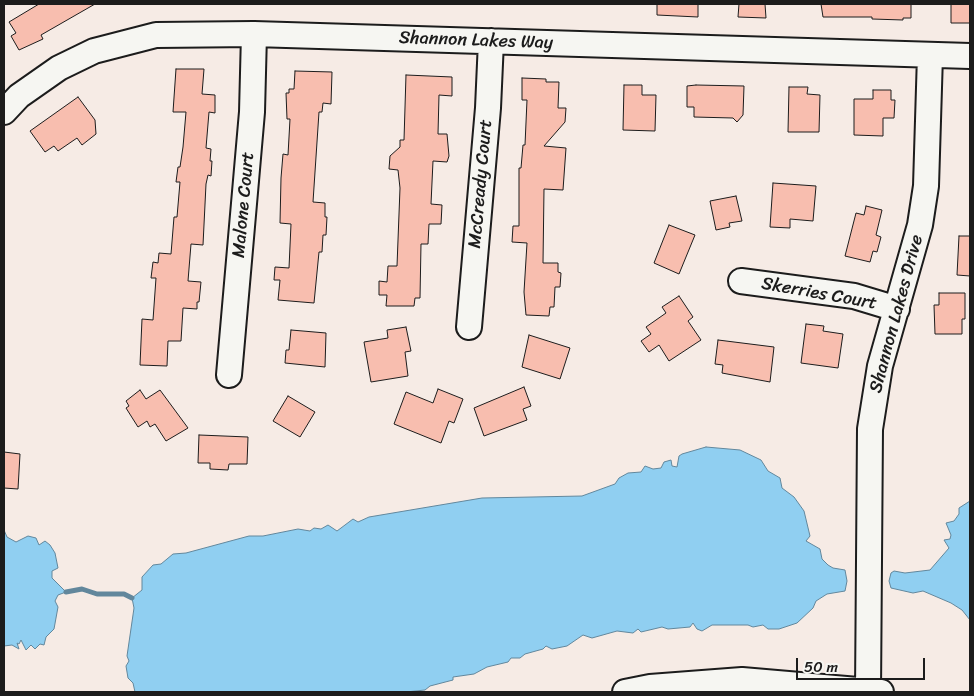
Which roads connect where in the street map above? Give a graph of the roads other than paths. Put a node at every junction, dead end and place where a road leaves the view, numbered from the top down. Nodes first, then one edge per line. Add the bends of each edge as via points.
1 (254, 34) junction
2 (491, 42) junction
3 (930, 55) junction
4 (970, 56) edge
5 (4, 112) edge
6 (741, 282) dead end
7 (897, 308) junction
8 (469, 327) dead end
9 (229, 375) dead end
10 (872, 691) edge
11 (625, 692) edge

1 - 2 street, Shannon Lakes Way
1 - 5 street, Shannon Lakes Way via 156,35 94,51 58,68 19,96
1 - 9 street, Malone Court via 252,112
2 - 3 street, Shannon Lakes Way
2 - 8 street, McCready Court
3 - 4 street, Shannon Lakes Way
3 - 7 street, Shannon Lakes Drive via 926,186 920,225
6 - 7 street, Skerries Court via 854,296
7 - 10 street, Shannon Lakes Drive via 880,366 870,429
10 - 11 street via 742,680

